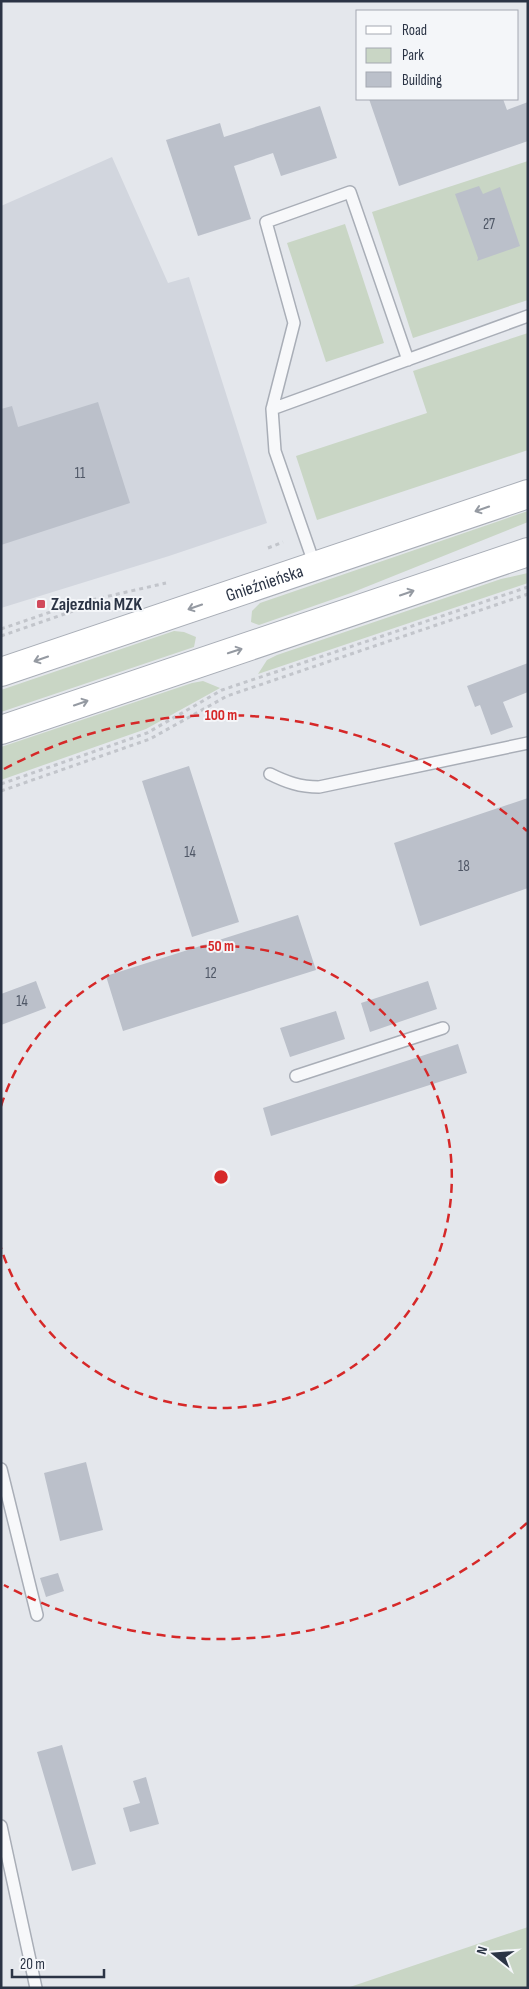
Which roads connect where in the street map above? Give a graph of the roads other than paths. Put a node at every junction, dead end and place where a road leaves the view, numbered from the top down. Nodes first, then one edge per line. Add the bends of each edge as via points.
1 (528, 316) edge
2 (408, 360) junction
3 (272, 409) junction
4 (528, 494) edge
5 (528, 552) edge
6 (315, 566) junction
7 (1, 672) edge
8 (1, 730) edge
9 (528, 743) edge
10 (270, 774) dead end
11 (443, 1028) dead end
12 (296, 1076) dead end
13 (1, 1469) edge
14 (37, 1615) dead end
15 (1, 1826) edge
16 (36, 1988) edge

1 - 2 lane
2 - 3 lane
2 - 3 lane via 350,192 266,222 294,323
3 - 6 lane via 275,451
4 -> 6 street, Gnieźnieńska
8 -> 5 street
6 -> 7 street, Gnieźnieńska
9 - 10 lane via 319,788 285,782
11 - 12 lane
13 - 14 lane
15 - 16 lane

